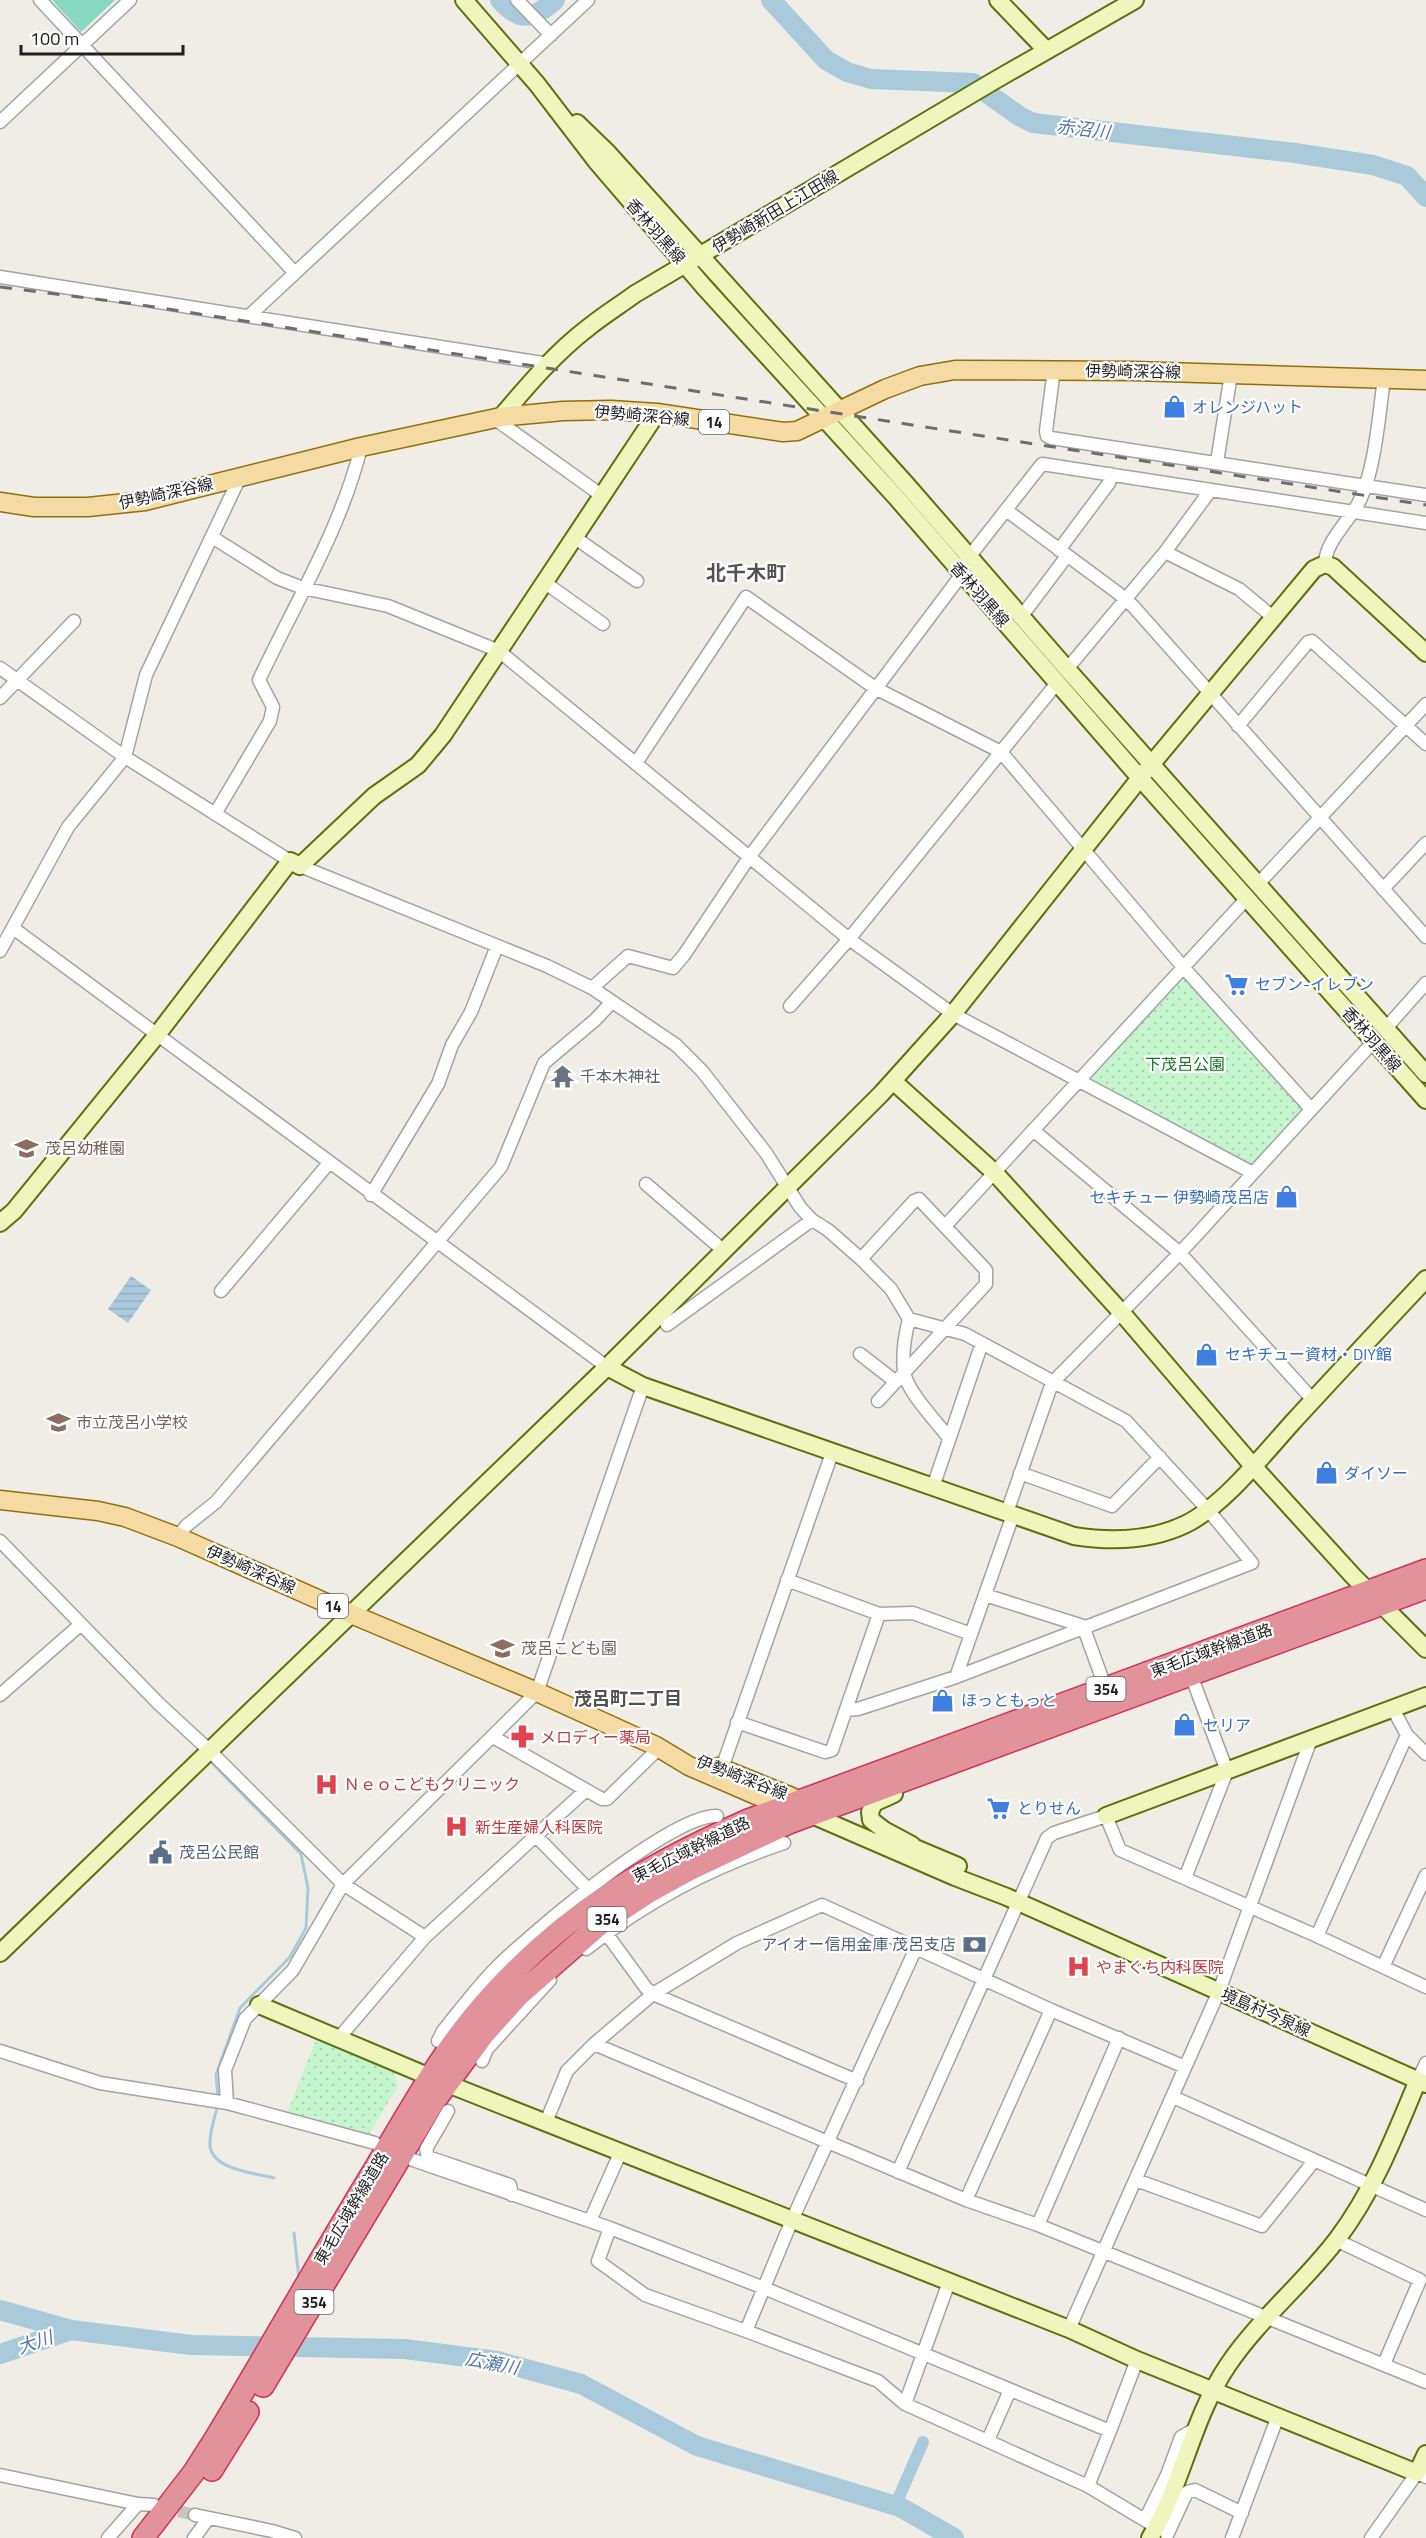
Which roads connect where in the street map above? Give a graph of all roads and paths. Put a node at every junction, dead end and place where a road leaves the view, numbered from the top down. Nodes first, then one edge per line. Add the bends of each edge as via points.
1 (40, 0) edge
2 (130, 0) edge
3 (464, 0) edge
4 (588, 0) edge
5 (998, 0) edge
6 (1135, 0) edge
7 (518, 2) edge
8 (550, 34) junction
9 (82, 45) junction
10 (1046, 50) junction
11 (519, 64) junction
12 (537, 84) junction
13 (0, 122) edge
14 (700, 256) junction
15 (684, 264) junction
16 (295, 273) junction
17 (0, 277) edge
18 (250, 315) junction
19 (549, 364) junction
20 (1054, 369) junction
21 (1231, 374) junction
22 (1384, 378) junction
23 (1426, 380) edge
24 (657, 413) junction
25 (832, 415) junction
26 (498, 418) junction
27 (361, 447) junction
28 (1217, 462) junction
29 (1111, 474) junction
30 (240, 477) junction
31 (1367, 485) junction
32 (1210, 491) junction
33 (601, 495) junction
34 (1426, 495) edge
35 (0, 502) edge
36 (1006, 510) junction
37 (1353, 512) junction
38 (1426, 523) edge
39 (212, 537) junction
40 (574, 537) junction
41 (1165, 552) junction
42 (1063, 553) junction
43 (969, 557) junction
44 (1325, 564) junction
45 (962, 574) junction
46 (637, 581) dead end
47 (544, 582) junction
48 (303, 588) junction
49 (1125, 599) junction
50 (1021, 617) junction
51 (1274, 617) junction
52 (74, 621) dead end
53 (603, 624) dead end
54 (499, 651) junction
55 (1426, 653) edge
56 (0, 668) edge
57 (1062, 676) junction
58 (17, 680) junction
59 (875, 688) junction
60 (1211, 695) junction
61 (0, 698) edge
62 (1426, 704) edge
63 (1238, 726) junction
64 (1405, 726) junction
65 (1426, 744) edge
66 (1000, 752) junction
67 (125, 757) junction
68 (636, 763) junction
69 (1152, 764) junction
70 (1140, 778) junction
71 (215, 814) junction
72 (1319, 818) junction
73 (1426, 843) edge
74 (1083, 851) junction
75 (750, 856) junction
76 (295, 863) junction
77 (1383, 889) junction
78 (1253, 891) junction
79 (13, 928) junction
80 (1426, 937) edge
81 (849, 939) junction
82 (497, 945) junction
83 (0, 951) edge
84 (1184, 967) junction
85 (1426, 983) edge
86 (592, 988) junction
87 (612, 1002) junction
88 (789, 1006) dead end
89 (953, 1014) junction
90 (1386, 1028) junction
91 (157, 1035) junction
92 (1374, 1041) junction
93 (1426, 1074) edge
94 (894, 1081) junction
95 (1078, 1082) junction
96 (1426, 1100) edge
97 (1311, 1109) junction
98 (1033, 1130) junction
99 (329, 1163) junction
100 (995, 1173) junction
101 (1253, 1173) junction
102 (646, 1184) dead end
103 (788, 1189) junction
104 (371, 1195) junction
105 (812, 1220) junction
106 (0, 1223) edge
107 (945, 1225) junction
108 (438, 1243) junction
109 (724, 1251) junction
110 (1180, 1253) junction
111 (861, 1258) junction
112 (1426, 1279) edge
113 (221, 1291) dead end
114 (1122, 1313) junction
115 (909, 1319) junction
116 (667, 1325) dead end
117 (945, 1328) junction
118 (982, 1343) junction
119 (860, 1354) dead end
120 (607, 1367) junction
121 (900, 1377) junction
122 (1052, 1383) junction
123 (643, 1386) junction
124 (1313, 1400) junction
125 (878, 1401) dead end
126 (950, 1438) junction
127 (832, 1453) junction
128 (1160, 1457) junction
129 (1253, 1466) junction
130 (1020, 1473) junction
131 (933, 1487) junction
132 (0, 1500) edge
133 (1208, 1510) junction
134 (1010, 1513) junction
135 (178, 1537) junction
136 (0, 1541) edge
137 (1426, 1570) edge
138 (787, 1580) junction
139 (1426, 1588) edge
140 (985, 1595) junction
141 (1375, 1598) junction
142 (351, 1614) junction
143 (879, 1614) junction
144 (80, 1625) junction
145 (1083, 1626) junction
146 (970, 1634) junction
147 (1426, 1649) edge
148 (1191, 1676) junction
149 (956, 1677) junction
150 (1106, 1689) junction
151 (537, 1692) junction
152 (0, 1695) edge
153 (1426, 1696) edge
154 (1393, 1709) junction
155 (846, 1710) junction
156 (737, 1722) junction
157 (1407, 1735) junction
158 (493, 1737) junction
159 (1311, 1739) junction
160 (656, 1746) junction
161 (210, 1751) junction
162 (1426, 1754) edge
163 (950, 1765) junction
164 (722, 1768) junction
165 (1227, 1771) junction
166 (586, 1790) junction
167 (807, 1808) junction
168 (717, 1816) dead end
169 (1106, 1816) junction
170 (535, 1835) junction
171 (784, 1843) dead end
172 (924, 1851) junction
173 (741, 1852) junction
174 (617, 1869) junction
175 (647, 1869) junction
176 (1426, 1875) edge
177 (1185, 1878) junction
178 (343, 1884) junction
179 (588, 1889) junction
180 (1012, 1899) junction
181 (1251, 1907) junction
182 (606, 1933) junction
183 (1317, 1936) junction
184 (425, 1937) junction
185 (916, 1948) junction
186 (0, 1953) edge
187 (1383, 1967) junction
188 (553, 1969) junction
189 (984, 1978) junction
190 (1426, 1987) edge
191 (1219, 1991) junction
192 (653, 1994) junction
193 (470, 1997) junction
194 (259, 2005) junction
195 (1051, 2010) junction
196 (466, 2025) junction
197 (1119, 2038) junction
198 (338, 2039) junction
199 (438, 2040) dead end
200 (594, 2044) junction
201 (0, 2051) edge
202 (482, 2061) dead end
203 (1426, 2063) edge
204 (1185, 2067) junction
205 (438, 2080) junction
206 (857, 2081) junction
207 (1422, 2082) edge
208 (1173, 2097) junction
209 (221, 2102) junction
210 (448, 2111) dead end
211 (546, 2122) junction
212 (375, 2143) dead end
213 (829, 2144) junction
214 (621, 2151) junction
215 (413, 2160) dead end
216 (1314, 2161) junction
217 (898, 2172) junction
218 (1136, 2180) junction
219 (1373, 2186) junction
220 (512, 2195) junction
221 (966, 2200) junction
222 (1426, 2210) edge
223 (792, 2220) junction
224 (590, 2221) junction
225 (1038, 2225) junction
226 (610, 2228) junction
227 (1336, 2240) junction
228 (1103, 2252) junction
229 (949, 2282) junction
230 (764, 2288) junction
231 (1268, 2318) junction
232 (1069, 2329) junction
233 (746, 2331) junction
234 (922, 2355) junction
235 (1137, 2360) junction
236 (1384, 2364) junction
237 (1426, 2382) edge
238 (1010, 2390) junction
239 (1214, 2390) junction
240 (248, 2398) junction
241 (905, 2404) junction
242 (1278, 2416) junction
243 (1110, 2431) junction
244 (988, 2440) junction
245 (1426, 2454) edge
246 (0, 2475) edge
247 (1421, 2475) edge
248 (1088, 2486) junction
249 (138, 2504) junction
250 (154, 2505) tunnel mouth
251 (1242, 2512) junction
252 (195, 2515) tunnel mouth
253 (208, 2519) junction
254 (1157, 2531) edge
255 (108, 2538) edge
256 (143, 2538) edge
257 (160, 2538) edge
258 (194, 2538) edge
259 (294, 2538) edge
260 (1232, 2538) edge
261 (1371, 2538) edge

1 - 9 street
2 - 9 street
3 - 11 street, 香林羽黒線
4 - 8 street
5 - 10 street
6 - 10 street, 伊勢崎新田上江田線
7 - 8 street
8 - 11 street
9 - 13 street
9 - 16 street
10 - 14 street, 伊勢崎新田上江田線
11 - 12 street, 香林羽黒線
11 - 16 street
12 - 14 street, 香林羽黒線 via 608,153
12 - 15 street, 香林羽黒線 via 596,161
14 - 15 street, 伊勢崎新田上江田線
14 - 25 street, 香林羽黒線
15 - 19 street, 伊勢崎新田上江田線 via 588,327
15 - 25 street, 香林羽黒線
16 - 18 street
17 - 18 street
18 - 19 street
19 - 26 street, 伊勢崎新田上江田線
20 - 21 main road, 伊勢崎深谷線 / 14
20 - 25 main road, 伊勢崎深谷線 / 14 via 935,373 885,389
20 - 28 street via 1047,436
21 - 22 main road, 伊勢崎深谷線 / 14
21 - 28 street
22 - 23 main road, 伊勢崎深谷線 / 14
22 - 31 street
24 - 25 main road, 伊勢崎深谷線 / 14 via 783,432 796,431
24 - 26 main road, 伊勢崎深谷線 / 14 via 563,411
24 - 33 street
25 - 43 street, 香林羽黒線
25 - 45 street, 香林羽黒線
26 - 27 main road, 伊勢崎深谷線 / 14
26 - 33 street
27 - 30 main road, 伊勢崎深谷線 / 14
27 - 48 street via 341,513
28 - 31 street
29 - 32 street
29 - 36 street via 1042,464
29 - 42 street
30 - 35 main road, 伊勢崎深谷線 / 14 via 145,501 88,507 34,507
30 - 39 street
31 - 34 street
31 - 37 street
32 - 37 street
32 - 41 street
33 - 40 street
36 - 42 street
36 - 43 street
37 - 38 street
37 - 44 street via 1327,551
39 - 48 street via 277,578
39 - 67 street via 146,675
40 - 46 street
40 - 47 street
41 - 49 street
41 - 51 street via 1239,589
42 - 49 street
42 - 50 street
43 - 50 street, 香林羽黒線
44 - 51 street via 1314,569
44 - 55 street via 1338,571
45 - 57 street, 香林羽黒線
45 - 59 street
47 - 53 street
47 - 54 street
48 - 54 street via 388,606
48 - 71 street via 259,680 273,707 270,721
49 - 57 street
49 - 60 street
50 - 57 street, 香林羽黒線
51 - 60 street
52 - 58 street
54 - 68 street
54 - 76 street via 427,756
56 - 58 street
57 - 66 street
57 - 69 street, 香林羽黒線
57 - 70 street, 香林羽黒線
58 - 61 street
58 - 67 street
59 - 66 street
59 - 68 street via 746,597
59 - 75 street
60 - 63 street
60 - 69 street
62 - 64 street
63 - 64 street via 1312,641
63 - 72 street
64 - 65 street
64 - 72 street
66 - 74 street
66 - 81 street
67 - 71 street
67 - 79 street via 68,827
68 - 75 street
69 - 70 street
69 - 78 street, 香林羽黒線
70 - 74 street
70 - 78 street, 香林羽黒線
71 - 76 street
72 - 77 street
72 - 78 street
73 - 77 street
74 - 84 street
74 - 89 street
75 - 81 street
75 - 86 street via 673,968 628,956
76 - 82 street
76 - 91 street
77 - 80 street
78 - 84 street
78 - 90 street, 香林羽黒線
78 - 92 street, 香林羽黒線
79 - 83 street
79 - 91 street
81 - 88 street
81 - 89 street
82 - 86 street
82 - 104 street via 438,1084
84 - 95 street
84 - 97 street
85 - 90 street
86 - 87 street
87 - 103 street via 676,1045 702,1071 766,1153
87 - 108 street via 544,1064 501,1167
89 - 94 street
89 - 95 street
90 - 93 street, 香林羽黒線
91 - 99 street
91 - 106 street via 14,1211
92 - 96 street, 香林羽黒線
92 - 97 street
94 - 100 street
94 - 103 street
95 - 98 street
95 - 101 street
97 - 101 street
98 - 100 street
98 - 110 street
99 - 104 street
99 - 113 street
100 - 107 street
100 - 114 street
101 - 110 street
102 - 109 street
103 - 105 street
103 - 109 street
104 - 108 street
105 - 111 street
105 - 116 street
107 - 111 street via 919,1199
107 - 117 street via 986,1270 987,1277 986,1284
108 - 120 street
108 - 135 street via 216,1502
109 - 120 street
110 - 114 street
110 - 124 street
111 - 115 street via 891,1289
112 - 124 street
114 - 122 street
114 - 129 street
115 - 117 street
115 - 121 street
117 - 118 street
117 - 121 street
118 - 122 street
118 - 126 street
119 - 121 street
120 - 123 street
120 - 142 street
121 - 125 street
121 - 126 street
122 - 128 street via 1126,1421
122 - 130 street
123 - 127 street
123 - 151 street
124 - 129 street
126 - 131 street
127 - 131 street
127 - 138 street
128 - 130 street via 1112,1506
128 - 133 street
129 - 133 street
129 - 141 street
130 - 134 street
131 - 134 street
132 - 135 main road, 伊勢崎深谷線 / 14 via 98,1511
133 - 134 street via 1188,1524 1160,1534 1120,1539 1074,1536
133 - 145 street via 1252,1563
134 - 140 street
135 - 142 main road, 伊勢崎深谷線 / 14
136 - 144 street
137 - 141 highway, 東毛広域幹線道路 / 354
138 - 143 street
138 - 156 street
139 - 141 highway, 東毛広域幹線道路 / 354
140 - 145 street
140 - 146 street
141 - 147 street
141 - 148 highway, 東毛広域幹線道路 / 354
141 - 150 highway, 東毛広域幹線道路 / 354
142 - 151 main road, 伊勢崎深谷線 / 14
142 - 161 street
143 - 146 street via 913,1612
143 - 155 street
144 - 152 street
144 - 161 street
145 - 149 street
145 - 150 street
146 - 149 street
148 - 163 highway, 東毛広域幹線道路 / 354
148 - 165 street
149 - 155 street via 858,1710
150 - 167 highway, 東毛広域幹線道路 / 354
151 - 158 street
151 - 160 main road, 伊勢崎深谷線 / 14
153 - 154 street
154 - 157 street
154 - 159 street
155 - 156 street via 832,1750 825,1752
156 - 164 street
157 - 162 street
157 - 183 street
158 - 166 street
158 - 178 street
159 - 165 street
159 - 181 street
160 - 164 main road, 伊勢崎深谷線 / 14
160 - 166 street via 654,1754 607,1799
160 - 167 main road, 伊勢崎深谷線 / 14 via 689,1766
161 - 178 street
161 - 186 street
163 - 167 highway, 東毛広域幹線道路 / 354
163 - 172 street via 922,1784 877,1801 871,1807 871,1820 876,1825
164 - 167 main road, 伊勢崎深谷線 / 14
165 - 169 street
165 - 177 street
166 - 170 street
167 - 172 street, 境島村今泉線
167 - 173 highway, 東毛広域幹線道路 / 354
167 - 175 highway, 東毛広域幹線道路 / 354 via 714,1835
167 - 180 street, 境島村今泉線 via 955,1878
168 - 174 street via 703,1818 669,1835
169 - 177 street via 1120,1850
169 - 180 street via 1050,1835
170 - 179 street
170 - 184 street
171 - 173 street
172 - 180 street, 境島村今泉線 via 966,1870
173 - 182 street
173 - 188 highway, 東毛広域幹線道路 / 354 via 689,1869 649,1892 599,1925
174 - 175 street
174 - 179 street
175 - 196 highway, 東毛広域幹線道路 / 354 via 596,1902 537,1950
176 - 187 street
177 - 181 street
178 - 184 street
178 - 194 street via 293,1970
179 - 193 street via 527,1938
180 - 189 street
180 - 191 street, 境島村今泉線
181 - 183 street
181 - 191 street
182 - 188 street
182 - 192 street
183 - 187 street
184 - 198 street
185 - 189 street
185 - 192 street via 822,1905 737,1943
185 - 206 street
187 - 190 street
188 - 202 street via 487,2049
188 - 205 highway, 東毛広域幹線道路 / 354 via 519,1995
189 - 195 street
189 - 217 street
191 - 204 street
191 - 207 street, 境島村今泉線
192 - 200 street
192 - 206 street
193 - 196 street
193 - 199 street
194 - 198 street
194 - 209 street via 244,2019 225,2070
195 - 197 street
195 - 221 street
196 - 205 highway, 東毛広域幹線道路 / 354
197 - 204 street
197 - 225 street
198 - 205 street
200 - 211 street via 567,2071
200 - 213 street
201 - 209 street via 100,2083
203 - 207 street
204 - 208 street
205 - 211 street
205 - 240 highway, 東毛広域幹線道路 / 354
206 - 213 street
207 - 219 street
208 - 216 street
208 - 218 street
209 - 212 street
210 - 220 street via 426,2149 428,2157 510,2185
211 - 214 street
213 - 217 street
213 - 223 street
214 - 223 street
214 - 224 street
215 - 220 street
216 - 218 street via 1262,2226
216 - 219 street
217 - 221 street
218 - 228 street
219 - 222 street
219 - 227 street
220 - 224 street
221 - 225 street
223 - 229 street
223 - 230 street
224 - 226 street
225 - 228 street
226 - 230 street
226 - 233 street via 598,2261 645,2295
227 - 231 street
227 - 236 street via 1420,2280
228 - 231 street
228 - 232 street
229 - 232 street
229 - 234 street
230 - 233 street
230 - 234 street
231 - 236 street
231 - 239 street via 1239,2350
232 - 235 street
233 - 241 street via 878,2381
234 - 238 street
234 - 241 street
235 - 239 street
235 - 243 street
236 - 237 street
238 - 243 street
238 - 244 street
239 - 242 street
239 - 254 street
240 - 256 highway, 東毛広域幹線道路 / 354
240 - 257 highway, 東毛広域幹線道路 / 354 via 207,2478
241 - 244 street
242 - 247 street
242 - 251 street
243 - 248 street
244 - 248 street
245 - 247 street
246 - 249 street
247 - 261 street
248 - 254 street
249 - 250 street
249 - 255 street
251 - 254 street via 1190,2490
251 - 260 street
252 - 253 street
253 - 258 street
253 - 259 street

